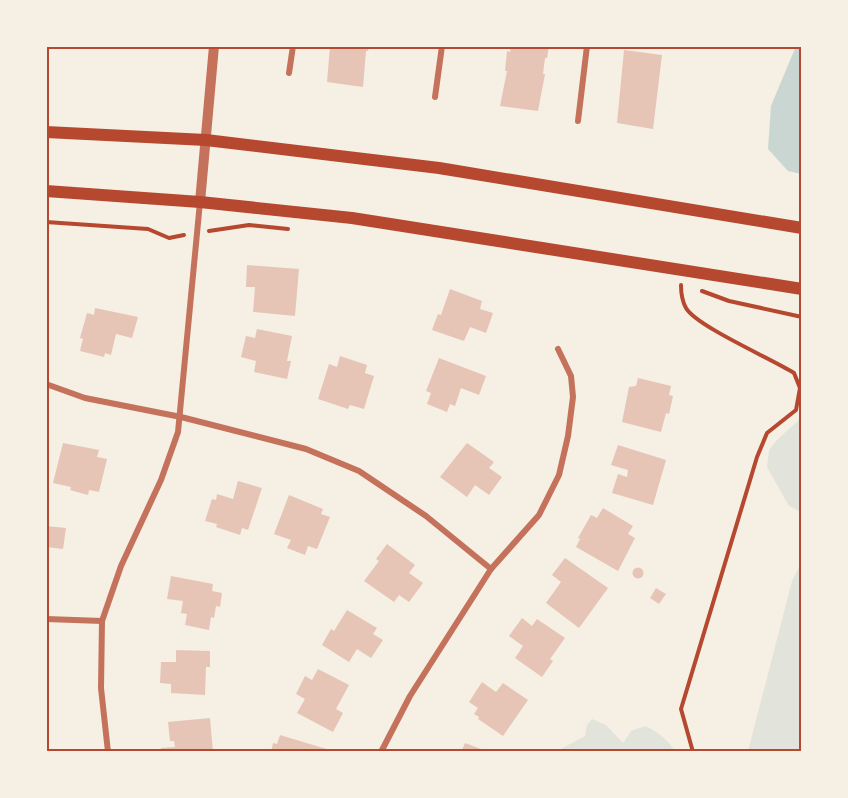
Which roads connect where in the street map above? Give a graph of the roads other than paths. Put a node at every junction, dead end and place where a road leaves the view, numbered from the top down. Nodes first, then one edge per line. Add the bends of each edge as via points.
1 (214, 46) edge
2 (292, 46) edge
3 (442, 46) edge
4 (587, 46) edge
5 (289, 73) dead end
6 (435, 97) dead end
7 (578, 121) dead end
8 (46, 132) edge
9 (206, 140) junction
10 (46, 191) edge
11 (200, 202) junction
12 (801, 228) edge
13 (801, 289) edge
14 (558, 349) dead end
15 (46, 384) edge
16 (181, 417) junction
17 (490, 569) junction
18 (46, 619) edge
19 (102, 621) junction
20 (108, 752) edge
21 (381, 752) edge

1 - 9 street
2 - 5 street
3 - 6 street
4 - 7 street
8 - 9 main road
9 - 11 street
9 - 12 main road via 439,168
10 - 11 main road
11 - 13 main road via 352,218
11 - 16 street
14 - 17 street via 571,376 573,397 559,475 539,515
15 - 16 street via 85,398
16 - 17 street via 306,448 359,471 426,516
16 - 19 street via 161,480 121,566
17 - 21 street via 410,696
18 - 19 street
19 - 20 street via 101,688

